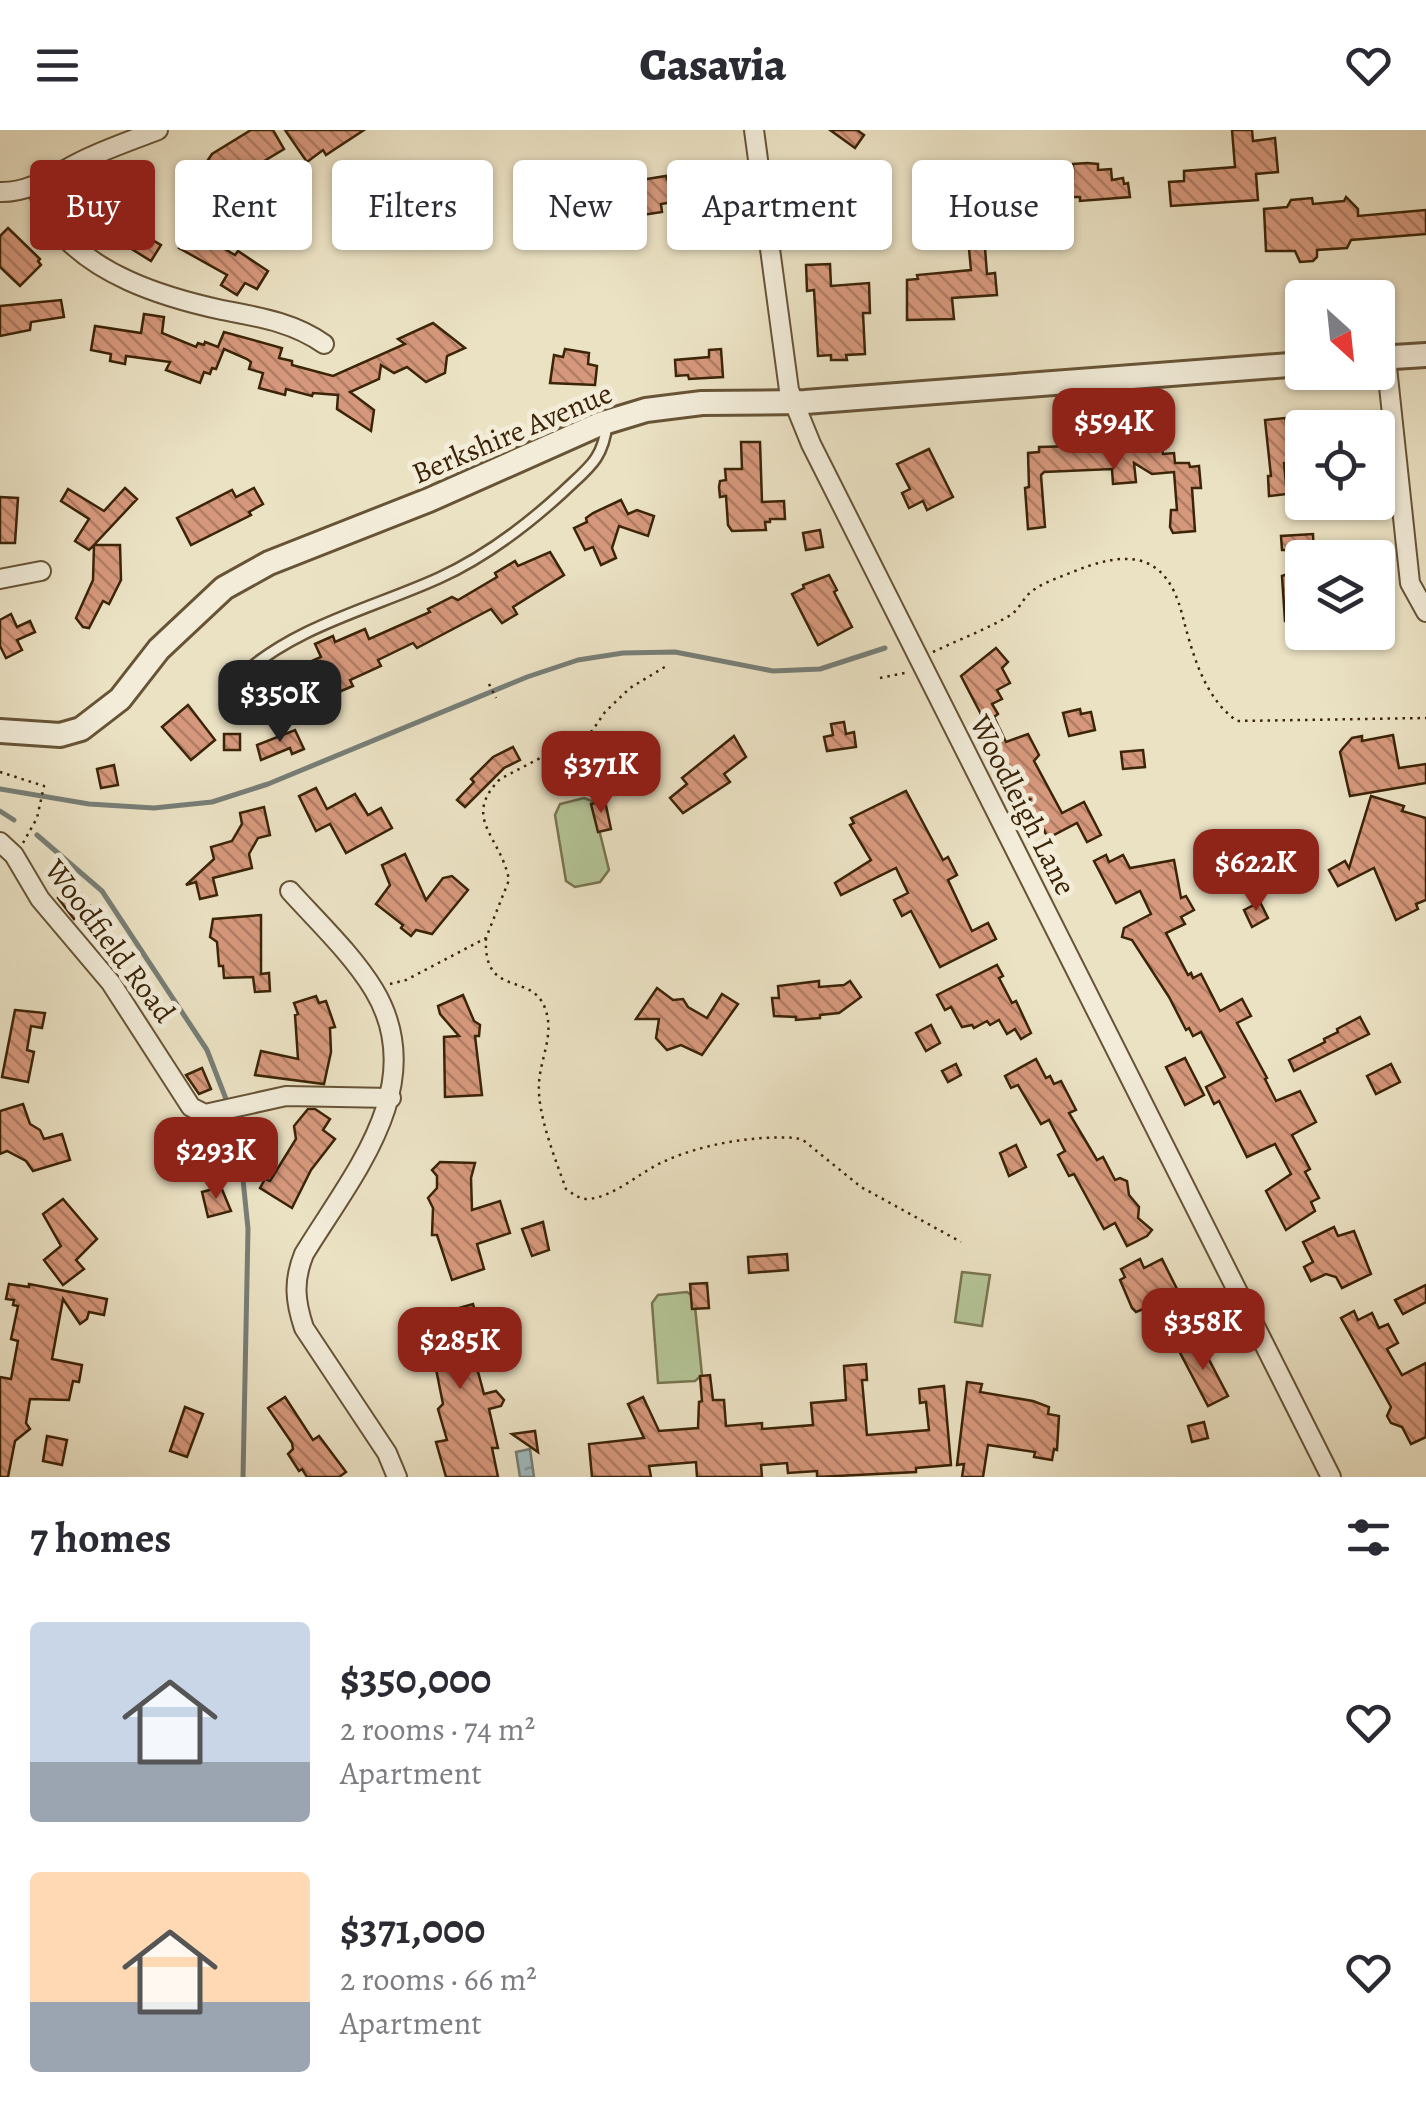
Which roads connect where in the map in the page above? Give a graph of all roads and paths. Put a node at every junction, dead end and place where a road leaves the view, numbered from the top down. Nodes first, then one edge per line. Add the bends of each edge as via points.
1 (158, 130) edge
2 (754, 130) edge
3 (85, 160) edge
4 (30, 188) edge
5 (0, 192) edge
6 (78, 250) edge
7 (324, 344) dead end
8 (1426, 354) edge
9 (1395, 357) edge
10 (1285, 365) edge
11 (1386, 390) edge
12 (794, 403) junction
13 (608, 422) junction
14 (41, 571) dead end
15 (0, 579) edge
16 (1426, 612) edge
17 (931, 653) dead end
18 (668, 666) dead end
19 (910, 670) dead end
20 (241, 676) dead end
21 (880, 678) dead end
22 (489, 684) dead end
23 (496, 698) dead end
24 (1426, 718) edge
25 (0, 731) edge
26 (0, 772) edge
27 (7, 848) edge
28 (290, 890) dead end
29 (486, 938) junction
30 (375, 992) junction
31 (391, 1098) junction
32 (961, 1242) dead end
33 (397, 1477) edge
34 (1331, 1477) edge

1 - 3 street
2 - 12 street, Woodleigh Lane
4 - 5 street
6 - 7 street via 103,268 203,306 284,323
8 - 9 street
10 - 12 street, Berkshire Avenue
11 - 16 street via 1410,583
12 - 13 street, Berkshire Avenue via 702,403
12 - 34 street, Woodleigh Lane
13 - 20 lane via 596,462 525,527 444,576 311,631
13 - 25 street, Berkshire Avenue via 270,562 224,588 158,649 120,699 81,729 60,735
14 - 15 street
17 - 24 path via 1014,612 1038,586 1096,562 1134,557 1162,574 1176,594 1194,660 1237,721
18 - 29 path via 626,691 592,731 500,779 485,796 482,812 509,880
19 - 21 path
22 - 23 path
26 - 27 path via 43,784 44,790 28,835
27 - 31 street, Woodfield Road via 111,983 184,1100 205,1114 286,1096
28 - 30 street
29 - 30 path
29 - 32 path via 492,970 502,981 532,990 544,1004 549,1035 540,1103 566,1189 578,1197 614,1190 686,1152 796,1138 862,1188
30 - 31 street via 395,1052
31 - 33 street via 304,1254 296,1305

